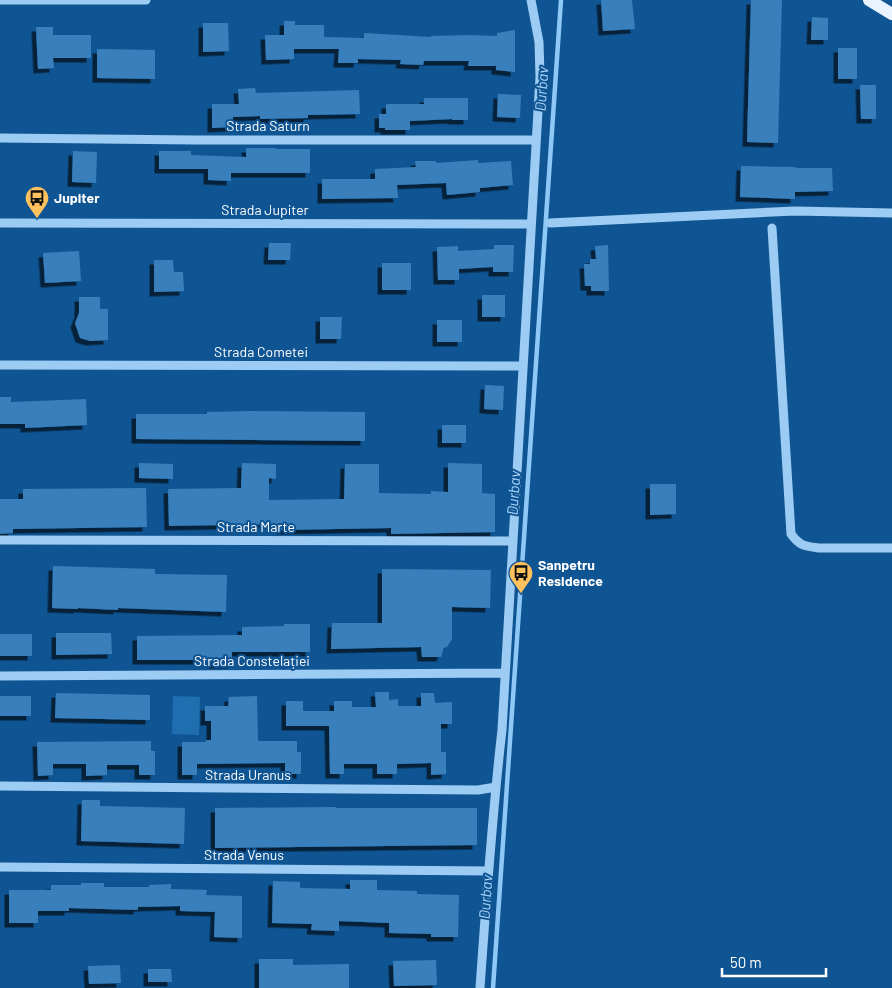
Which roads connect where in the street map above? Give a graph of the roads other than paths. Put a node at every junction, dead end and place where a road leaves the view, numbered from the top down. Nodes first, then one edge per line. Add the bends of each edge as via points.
1 (0, 0) edge
2 (146, 0) edge
3 (531, 0) edge
4 (869, 0) edge
5 (892, 14) edge
6 (0, 138) edge
7 (536, 140) junction
8 (892, 213) edge
9 (0, 223) edge
10 (550, 223) dead end
11 (531, 224) junction
12 (772, 228) dead end
13 (0, 365) edge
14 (523, 366) junction
15 (0, 540) edge
16 (513, 541) junction
17 (892, 548) edge
18 (505, 673) junction
19 (0, 676) edge
20 (0, 786) edge
21 (496, 787) junction
22 (0, 867) edge
23 (488, 871) junction
24 (480, 988) edge

1 - 2 street
3 - 7 street via 539,42
4 - 5 main road
6 - 7 street, Strada Saturn
7 - 11 street
8 - 10 street via 795,211
9 - 11 street, Strada Jupiter
11 - 14 street
12 - 17 street via 791,534 799,544 807,547
13 - 14 street, Strada Cometei
14 - 16 street
15 - 16 street, Strada Marte
16 - 18 street
18 - 19 street, Strada Constelației
18 - 21 street
20 - 21 street, Strada Uranus via 468,790
21 - 23 street
22 - 23 street, Strada Venus
23 - 24 street

